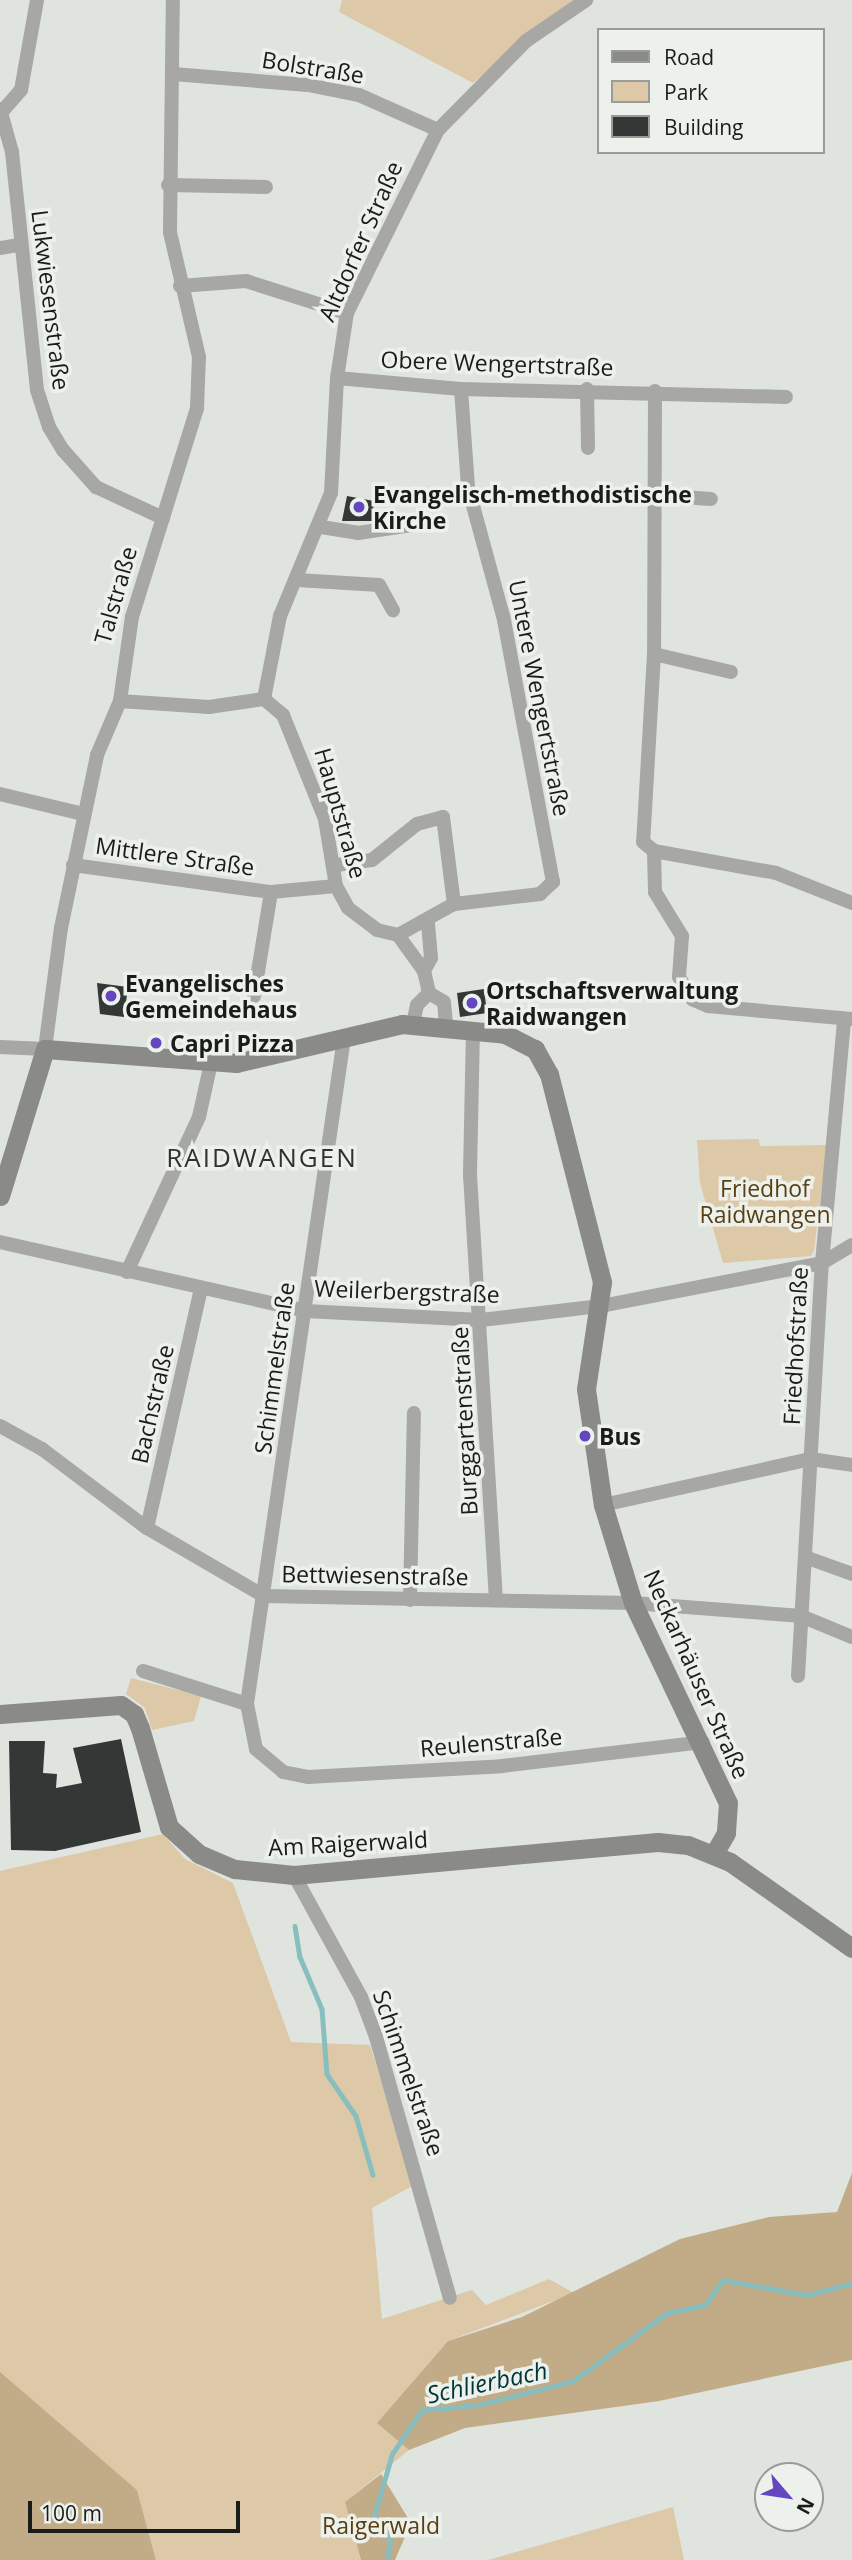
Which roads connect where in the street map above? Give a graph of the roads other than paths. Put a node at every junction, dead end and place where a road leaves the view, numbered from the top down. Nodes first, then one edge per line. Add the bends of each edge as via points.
1 (37, 0) edge
2 (173, 0) edge
3 (586, 0) edge
4 (173, 74) junction
5 (1, 111) edge
6 (438, 130) junction
7 (168, 185) junction
8 (266, 187) dead end
9 (18, 245) junction
10 (0, 248) edge
11 (180, 286) junction
12 (347, 313) junction
13 (337, 378) junction
14 (461, 389) junction
15 (587, 389) junction
16 (655, 391) junction
17 (786, 397) dead end
18 (589, 448) dead end
19 (654, 495) junction
20 (711, 499) dead end
21 (163, 518) junction
22 (420, 524) dead end
23 (321, 527) junction
24 (297, 580) junction
25 (393, 610) dead end
26 (654, 654) junction
27 (731, 672) dead end
28 (264, 699) junction
29 (120, 702) junction
30 (0, 794) edge
31 (83, 814) junction
32 (654, 851) junction
33 (73, 865) junction
34 (336, 865) junction
35 (336, 887) junction
36 (271, 892) junction
37 (852, 903) edge
38 (454, 904) junction
39 (428, 921) junction
40 (398, 935) junction
41 (424, 971) junction
42 (429, 993) junction
43 (254, 996) dead end
44 (848, 1019) edge
45 (413, 1024) junction
46 (446, 1027) junction
47 (473, 1030) junction
48 (344, 1038) junction
49 (0, 1048) edge
50 (45, 1049) junction
51 (211, 1063) junction
52 (0, 1196) edge
53 (0, 1242) edge
54 (852, 1245) edge
55 (822, 1263) junction
56 (127, 1272) junction
57 (201, 1289) junction
58 (601, 1306) junction
59 (305, 1311) junction
60 (481, 1320) junction
61 (414, 1413) dead end
62 (0, 1426) edge
63 (811, 1459) junction
64 (852, 1465) edge
65 (603, 1505) junction
66 (147, 1528) junction
67 (805, 1557) junction
68 (852, 1574) edge
69 (264, 1596) junction
70 (410, 1600) junction
71 (496, 1600) junction
72 (633, 1603) junction
73 (801, 1616) junction
74 (852, 1637) edge
75 (143, 1671) dead end
76 (798, 1676) dead end
77 (247, 1704) junction
78 (0, 1714) edge
79 (703, 1741) junction
80 (283, 1772) joint
81 (714, 1853) junction
82 (294, 1875) junction
83 (852, 1948) edge
84 (450, 2298) dead end

1 - 5 street, Lukwiesenstraße via 21,90
2 - 4 street, Talstraße
3 - 6 street, Altdorfer Straße via 526,41
4 - 6 street, Bolstraße via 308,85 359,95
4 - 7 street, Talstraße
5 - 9 street, Lukwiesenstraße via 12,152
6 - 12 street, Altdorfer Straße
7 - 8 street
7 - 11 street, Talstraße
9 - 10 street
9 - 21 street, Lukwiesenstraße via 37,390 49,427 62,450 96,487
11 - 12 street via 246,281
11 - 21 street, Talstraße via 195,332 199,384 189,443
12 - 13 street, Altdorfer Straße
13 - 14 street, Obere Wengertstraße
13 - 23 street, Altdorfer Straße via 334,471
14 - 15 street, Obere Wengertstraße
14 - 38 street, Untere Wengertstraße via 468,487 503,616 554,872 553,882 540,894
15 - 16 street, Obere Wengertstraße
15 - 18 street
16 - 17 street, Obere Wengertstraße
16 - 19 street
19 - 20 street
19 - 26 street
21 - 29 street, Talstraße via 122,659
22 - 23 street via 358,533
23 - 24 street, Altdorfer Straße
24 - 25 street via 379,585
24 - 28 street, Altdorfer Straße via 280,616
26 - 27 street
26 - 32 street via 640,829 643,842
28 - 29 street via 209,707
28 - 34 street, Hauptstraße via 283,715 296,738
29 - 31 street, Talstraße via 97,755
30 - 31 street
31 - 33 street, Talstraße
32 - 37 street via 776,873
32 - 44 street via 655,892 682,936 683,991 708,1006
33 - 36 street, Mittlere Straße
33 - 50 street, Talstraße
34 - 35 street, Hauptstraße
34 - 38 street via 372,860 417,824 443,817
35 - 36 street, Mittlere Straße
35 - 40 street, Hauptstraße via 353,915
36 - 43 street, Mittlere Straße
38 - 39 street, Untere Wengertstraße
39 - 40 street, Untere Wengertstraße
39 - 41 street via 431,958
40 - 41 street
41 - 42 street
42 - 45 street via 417,1005
42 - 46 street via 444,1002
44 - 55 street, Friedhofstraße
45 - 46 street, Neckarhäuser Straße
45 - 48 street, Neckarhäuser Straße
46 - 47 street, Neckarhäuser Straße
47 - 58 street, Neckarhäuser Straße via 524,1040 542,1058 598,1259
47 - 60 street, Burggartenstraße via 470,1175
48 - 51 street, Neckarhäuser Straße via 280,1056
48 - 59 street, Schimmelstraße
49 - 50 street
50 - 51 street, Neckarhäuser Straße
50 - 52 street, Talstraße
51 - 56 street via 199,1116
53 - 56 street, Weilerbergstraße
54 - 55 street, Weilerbergstraße
55 - 58 street, Weilerbergstraße
55 - 63 street, Friedhofstraße
56 - 57 street, Weilerbergstraße
57 - 59 street, Weilerbergstraße
57 - 66 street, Bachstraße
58 - 60 street, Weilerbergstraße
58 - 65 street, Neckarhäuser Straße via 586,1389
59 - 60 street, Weilerbergstraße
59 - 69 street, Schimmelstraße
60 - 71 street, Burggartenstraße
61 - 70 street
62 - 66 street, Bettwiesenstraße via 42,1449
63 - 64 street
63 - 65 street
63 - 67 street, Friedhofstraße
65 - 72 street, Neckarhäuser Straße
66 - 69 street, Bettwiesenstraße
67 - 68 street
67 - 73 street, Friedhofstraße
69 - 70 street, Bettwiesenstraße
69 - 77 street, Schimmelstraße
70 - 71 street, Bettwiesenstraße
71 - 72 street, Bettwiesenstraße
72 - 73 street, Bettwiesenstraße
72 - 79 street, Neckarhäuser Straße
73 - 74 street, Bettwiesenstraße
73 - 76 street, Friedhofstraße
75 - 77 street
77 - 80 street, Schimmelstraße via 256,1749
78 - 82 street, Am Raigerwald via 121,1705 134,1714 159,1805 184,1844 235,1869
79 - 80 street, Reulenstraße via 502,1766 308,1777
79 - 81 street, Neckarhäuser Straße via 728,1803 726,1833
81 - 82 street, Am Raigerwald via 658,1842
81 - 83 street
82 - 84 street, Schimmelstraße via 361,1997 376,2037

